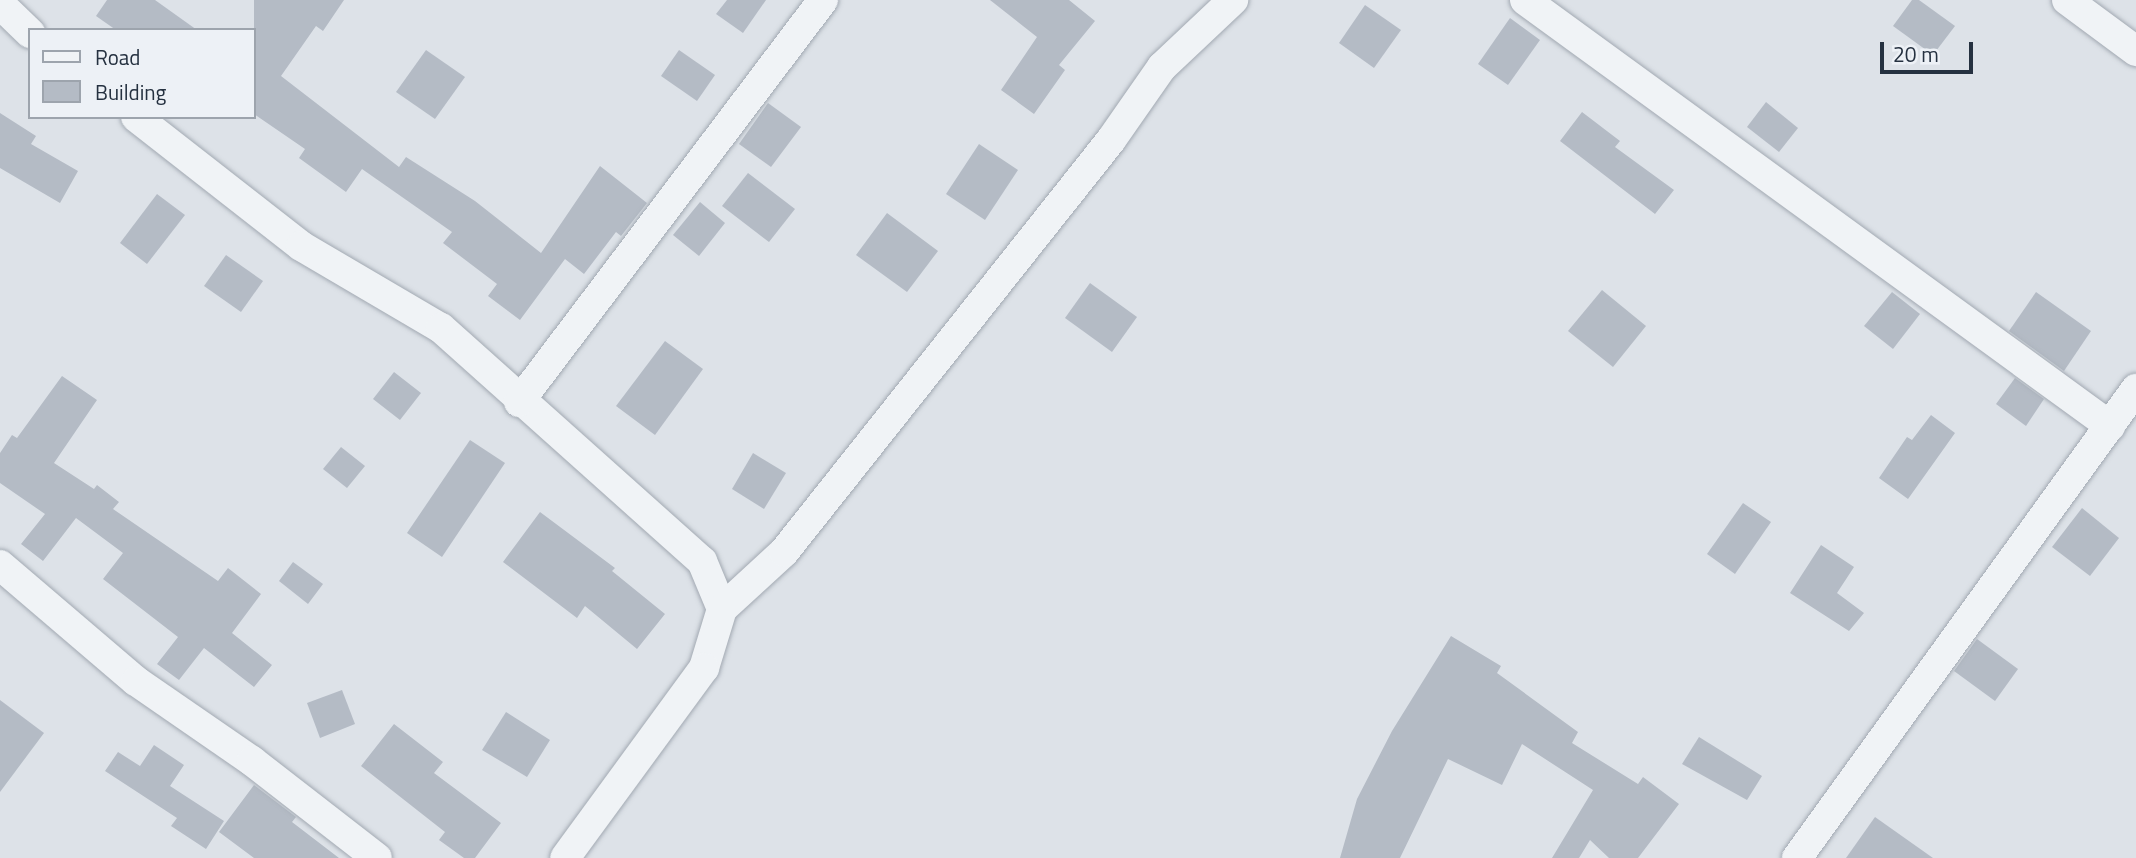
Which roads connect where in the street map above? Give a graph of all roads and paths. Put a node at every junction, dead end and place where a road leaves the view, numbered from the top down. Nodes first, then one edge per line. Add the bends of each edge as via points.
1 (823, 0) edge
2 (1233, 0) edge
3 (1525, 0) edge
4 (2067, 0) edge
5 (0, 4) edge
6 (28, 31) edge
7 (2136, 51) edge
8 (139, 119) edge
9 (2136, 389) edge
10 (519, 402) junction
11 (2110, 426) junction
12 (0, 565) edge
13 (722, 609) junction
14 (377, 858) edge
15 (565, 858) edge
16 (1797, 858) edge

1 - 10 street
2 - 13 street via 1162,67 1111,140 784,552
3 - 11 street
4 - 7 street
5 - 6 street
8 - 10 street via 301,246 441,328
9 - 11 street
10 - 13 street via 702,561
11 - 16 street
12 - 14 street via 136,681 252,761
13 - 15 street via 704,668

